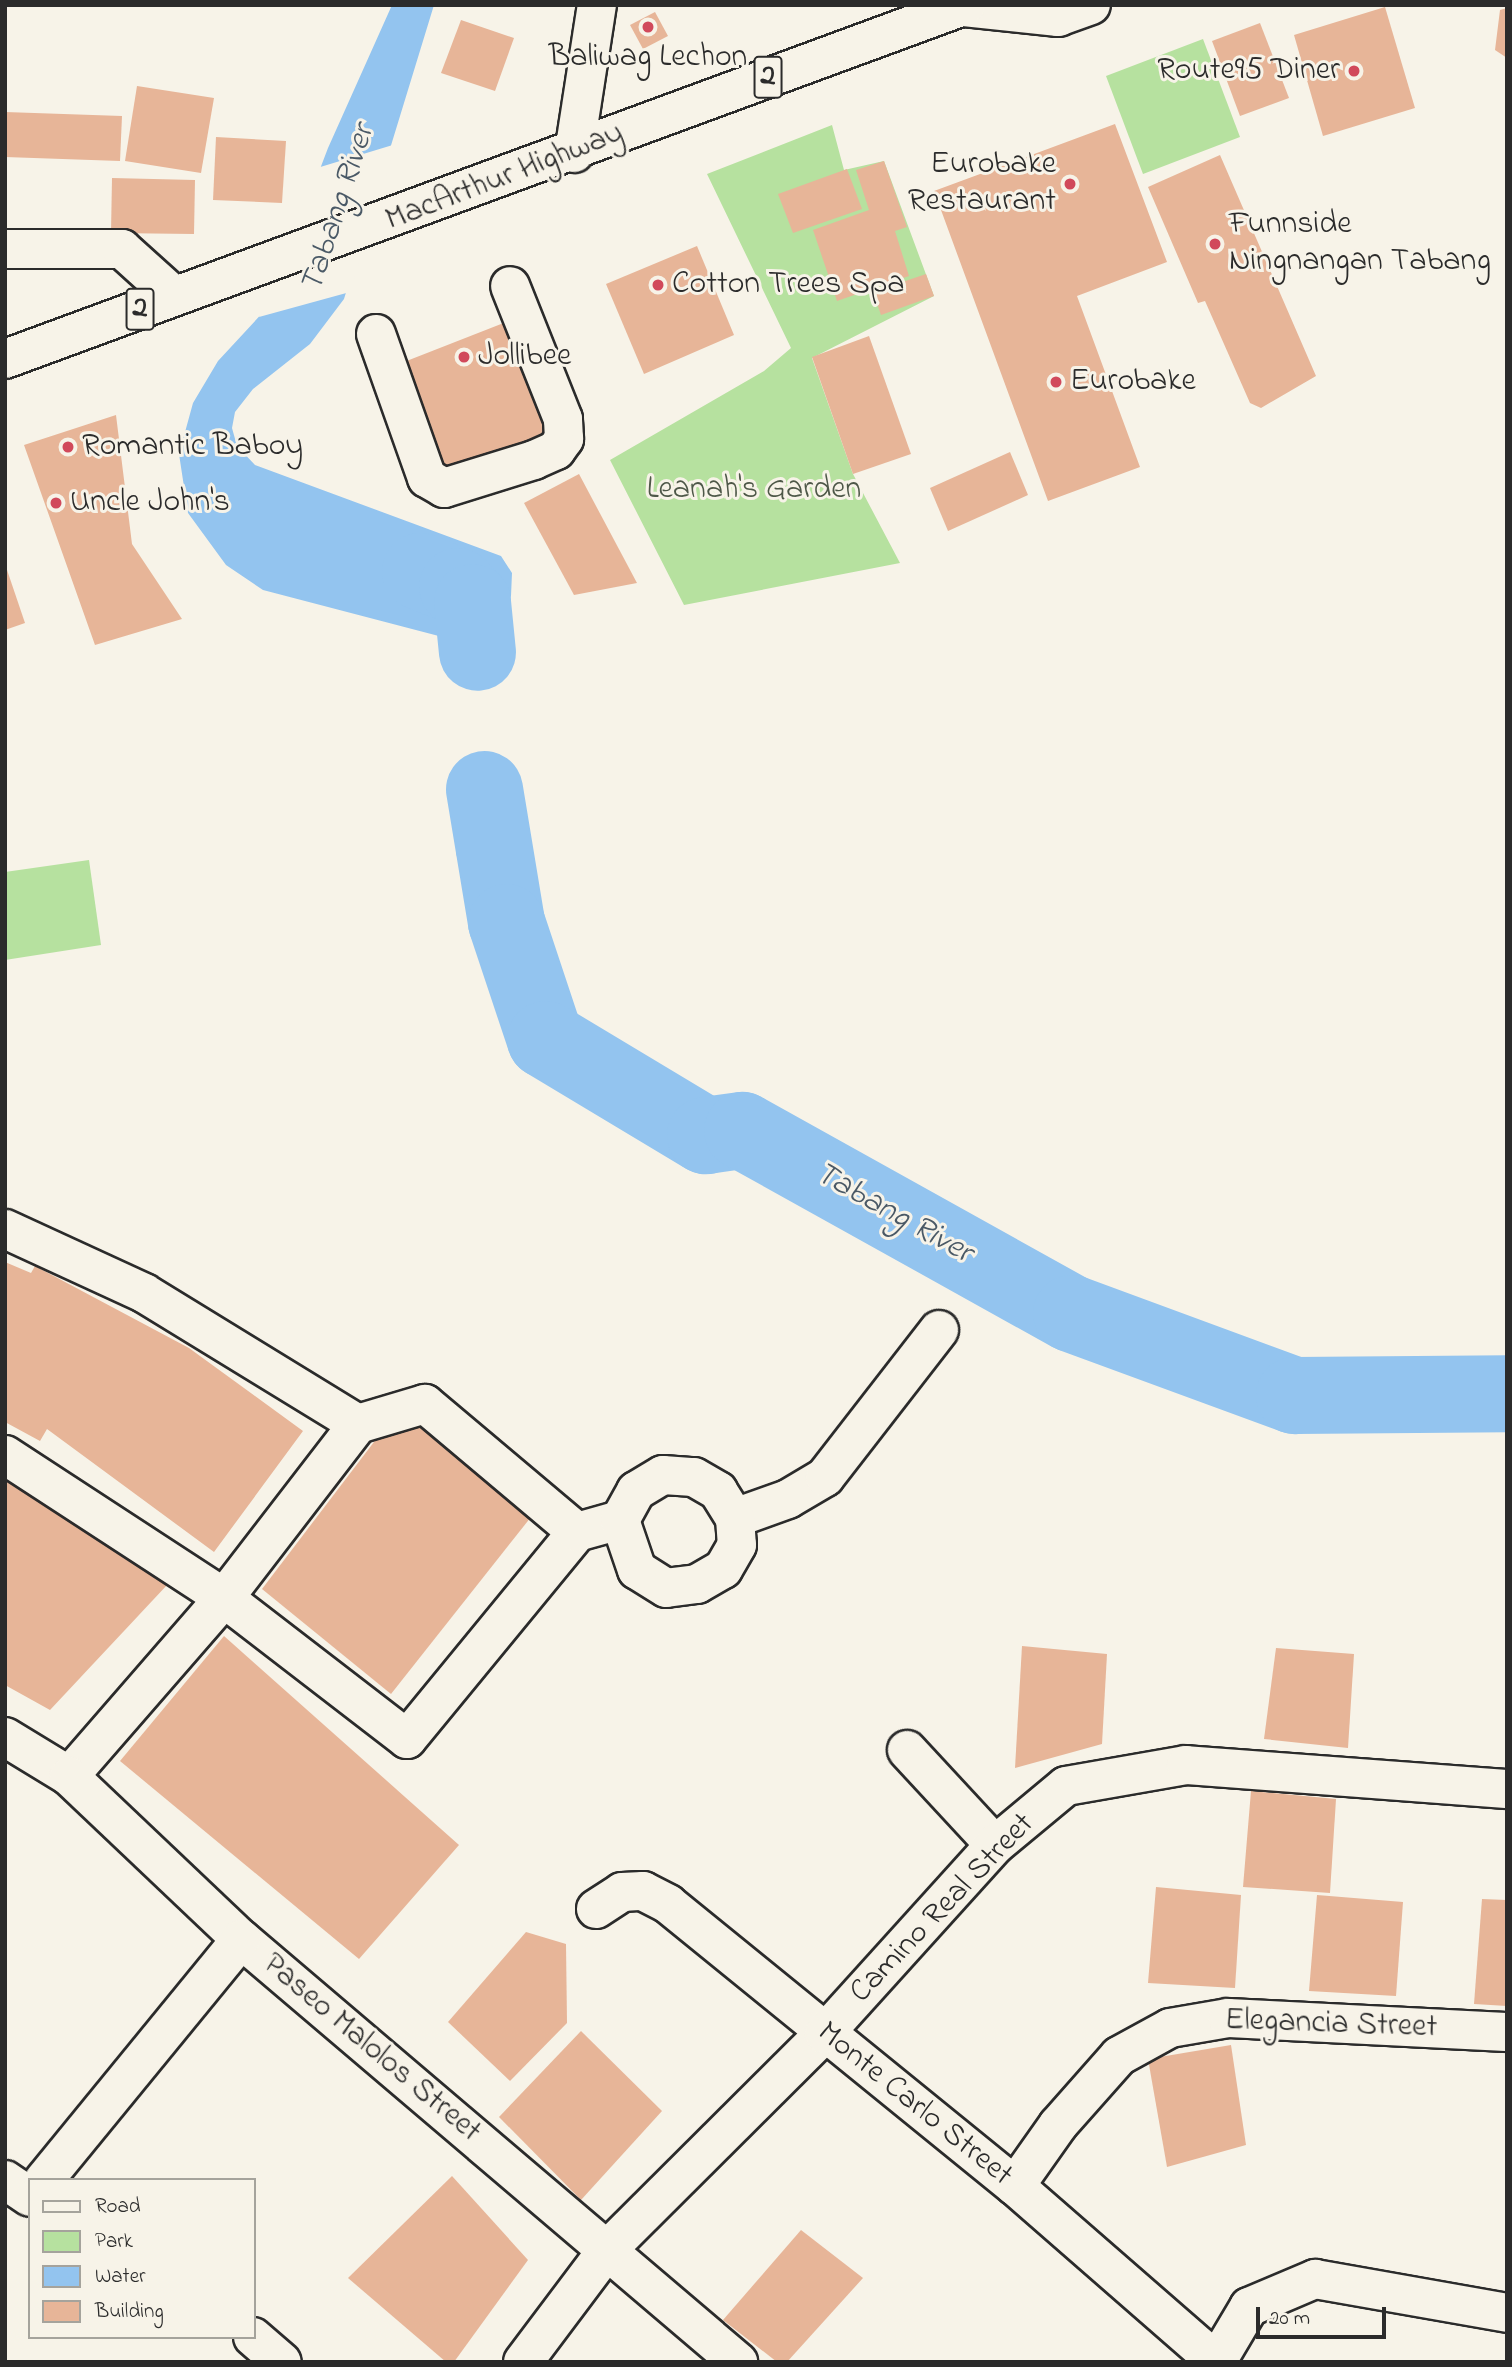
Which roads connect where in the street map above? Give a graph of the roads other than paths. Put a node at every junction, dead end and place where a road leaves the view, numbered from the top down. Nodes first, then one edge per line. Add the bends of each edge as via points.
1 (597, 5) edge
2 (1091, 5) edge
3 (965, 6) edge
4 (573, 153) junction
5 (5, 250) edge
6 (510, 286) dead end
7 (174, 296) junction
8 (376, 334) dead end
9 (5, 359) edge
10 (5, 1229) edge
11 (939, 1330) dead end
12 (358, 1424) junction
13 (5, 1455) edge
14 (735, 1518) junction
15 (620, 1520) junction
16 (578, 1532) junction
17 (225, 1598) junction
18 (5, 1737) edge
19 (907, 1750) dead end
20 (69, 1776) junction
21 (1507, 1789) edge
22 (995, 1845) junction
23 (596, 1909) dead end
24 (241, 1940) junction
25 (1507, 2032) edge
26 (824, 2034) junction
27 (46, 2178) edge
28 (5, 2180) edge
29 (1015, 2186) junction
30 (28, 2196) edge
31 (607, 2250) junction
32 (1507, 2313) edge
33 (255, 2339) edge
34 (1217, 2361) edge
35 (282, 2362) edge
36 (523, 2362) edge
37 (738, 2362) edge

1 - 4 main road
2 - 3 main road, MacArthur Highway / 2 via 1058,17
3 - 4 main road, MacArthur Highway / 2
4 - 7 main road, MacArthur Highway / 2 via 278,263
5 - 7 main road via 122,249
6 - 8 main road via 563,419 564,439 556,450 534,460 444,488 427,478
7 - 9 main road, MacArthur Highway / 2
10 - 12 main road via 144,1293
11 - 14 main road via 825,1476 788,1499
12 - 16 main road via 425,1404
12 - 17 main road
13 - 17 main road
14 - 15 main road via 718,1491 694,1477 663,1475 636,1491
14 - 15 main road via 737,1545 723,1569 697,1584 666,1588 637,1570
15 - 16 main road
16 - 17 main road via 407,1739
17 - 20 main road
18 - 20 main road, Paseo Malolos Street
19 - 22 main road
20 - 24 main road, Paseo Malolos Street
21 - 22 main road, Camino Real Street via 1186,1765 1066,1786
22 - 26 main road, Camino Real Street
23 - 26 main road, Monte Carlo Street via 622,1892 643,1891 668,1904
24 - 27 main road
24 - 31 main road, Paseo Malolos Street
25 - 29 main road, Elegancia Street via 1228,2018 1170,2028 1119,2056 1058,2125
26 - 29 main road, Monte Carlo Street
26 - 31 main road, Camino Real Street
28 - 30 main road
29 - 34 main road, Monte Carlo Street
31 - 36 main road, Camino Real Street
31 - 37 main road, Paseo Malolos Street
32 - 34 main road via 1315,2279 1250,2307
33 - 35 main road

